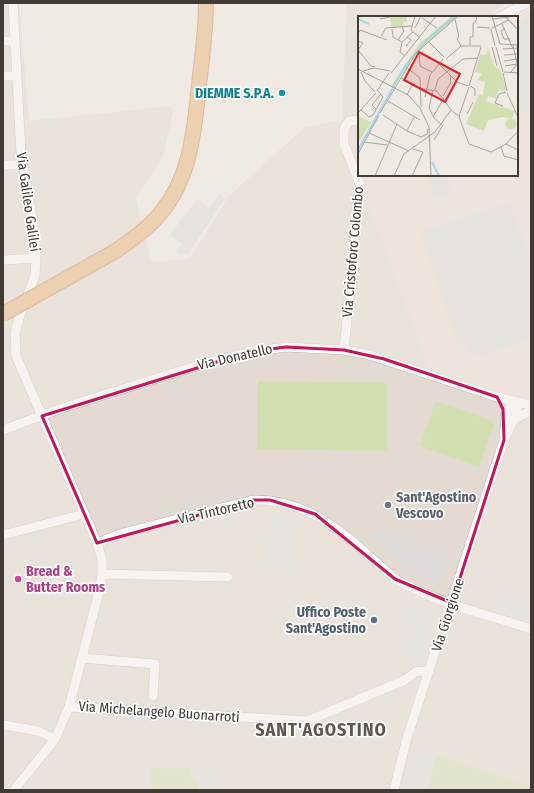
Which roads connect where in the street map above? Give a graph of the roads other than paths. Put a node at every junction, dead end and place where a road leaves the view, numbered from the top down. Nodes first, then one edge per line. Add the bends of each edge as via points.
1 (13, 3) edge
2 (508, 3) edge
3 (527, 3) edge
4 (519, 5) edge
5 (207, 7) edge
6 (3, 13) edge
7 (13, 13) junction
8 (501, 16) edge
9 (502, 16) edge
10 (3, 41) edge
11 (14, 41) junction
12 (3, 76) edge
13 (16, 76) junction
14 (358, 120) edge
15 (3, 165) edge
16 (22, 165) junction
17 (36, 258) junction
18 (3, 260) edge
19 (3, 314) edge
20 (344, 350) junction
21 (497, 397) junction
22 (524, 405) edge
23 (42, 416) junction
24 (510, 418) junction
25 (3, 430) edge
26 (84, 514) junction
27 (3, 535) edge
28 (97, 542) junction
29 (102, 574) junction
30 (228, 577) dead end
31 (452, 603) junction
32 (531, 629) edge
33 (82, 658) junction
34 (429, 672) junction
35 (153, 696) dead end
36 (69, 707) junction
37 (3, 725) edge
38 (56, 739) junction
39 (14, 790) edge
40 (394, 790) edge

1 - 7 street, Via Galileo Galilei
2 - 8 street
3 - 4 street
4 - 9 street
5 - 19 highway, bridge via 194,134 187,167 180,184 158,216 139,234 114,252
6 - 7 street
7 - 11 street, Via Galileo Galilei
10 - 11 street
11 - 13 street, Via Galileo Galilei
12 - 13 street
13 - 16 street, Via Galileo Galilei
14 - 20 street, Via Cristoforo Colombo via 349,121 344,129 344,144 360,184
15 - 16 street
16 - 17 street, Via Galileo Galilei via 33,222
17 - 18 street
17 - 23 street, Via Galileo Galilei via 35,276 19,318 14,344 22,372
20 - 21 street, Via Donatello via 384,359
20 - 23 street, Via Donatello via 286,346 249,352 189,368
21 - 22 street, Via Donatello
21 - 24 street
22 - 24 street, Via Giorgione
22 - 24 street
23 - 25 street
23 - 26 street, Via Galileo Galilei
24 - 31 street, Via Giorgione
26 - 27 street
26 - 28 street, Via Galileo Galilei
28 - 29 street, Via Galileo Galilei via 102,559
28 - 31 street, Via Tintoretto via 253,500 270,500 315,514 395,579 412,589
29 - 30 street
29 - 33 street, Via Galileo Galilei
31 - 32 street, Via Tintoretto
31 - 34 street, Via Giorgione
33 - 35 street via 155,664
33 - 36 street, Via Galileo Galilei
34 - 36 street, Via Michelangelo Buonarroti via 417,671 405,680 306,721
34 - 40 street, Via Giorgione via 407,738
36 - 38 street, Via Galileo Galilei
37 - 38 street via 38,731
38 - 39 street, Via Galileo Galilei

